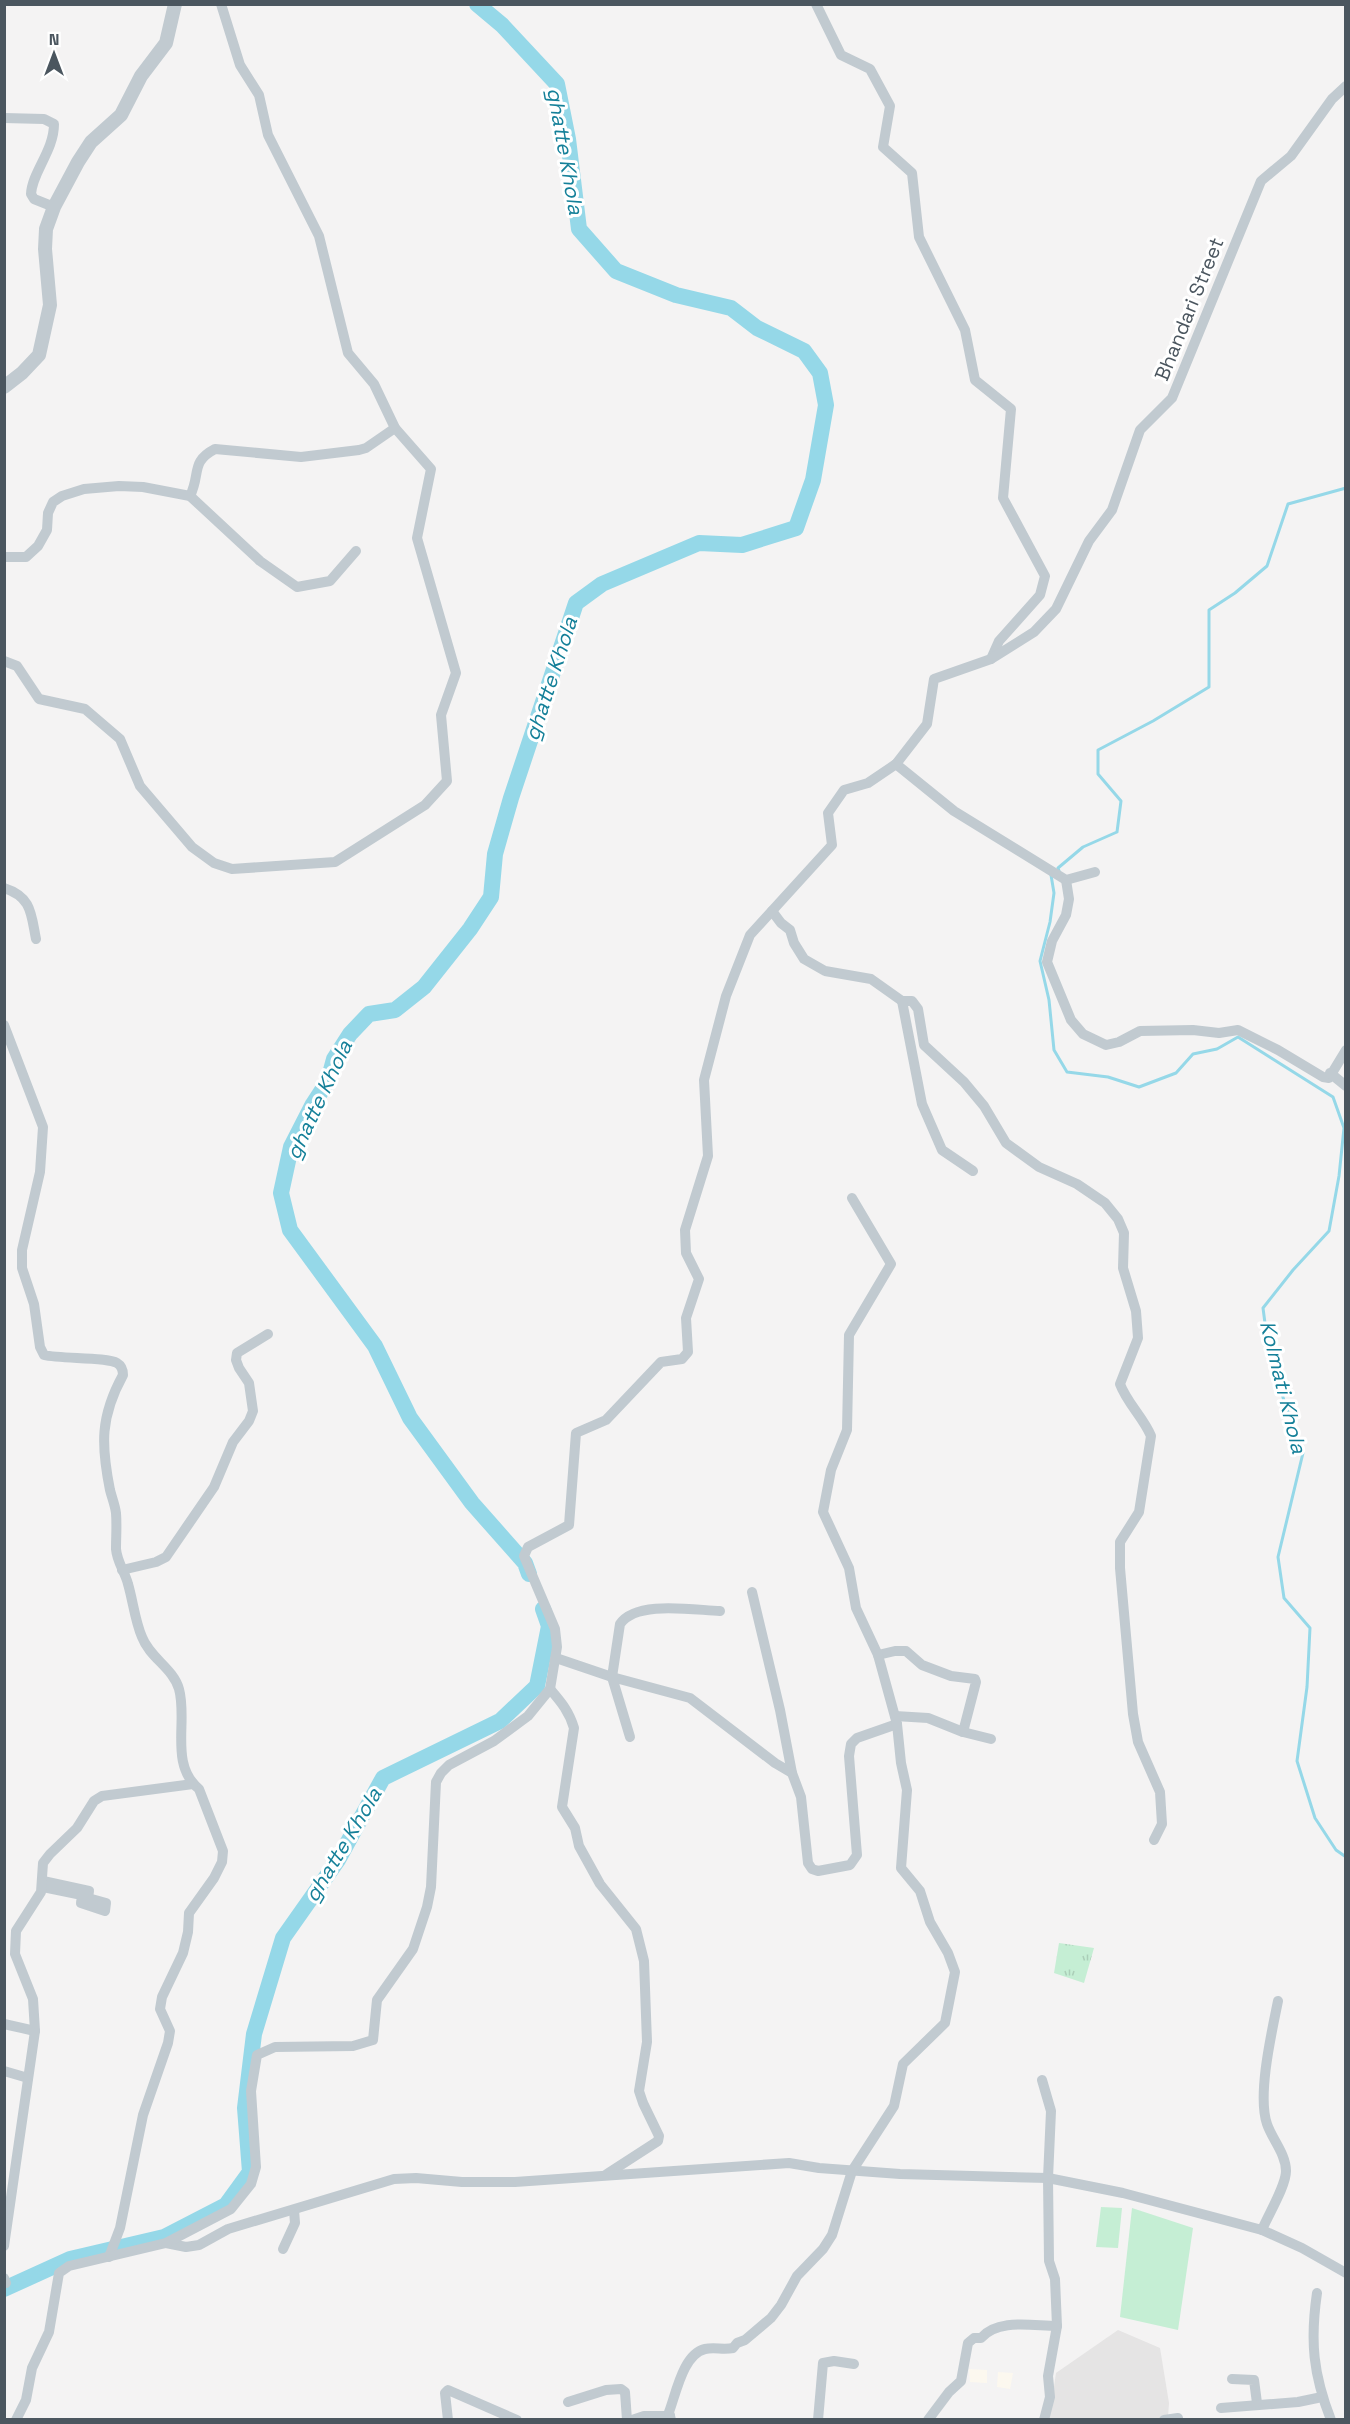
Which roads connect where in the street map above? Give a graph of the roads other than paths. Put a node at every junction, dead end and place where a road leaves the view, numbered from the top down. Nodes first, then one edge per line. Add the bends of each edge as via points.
1 (175, 4) edge
2 (221, 4) edge
3 (816, 4) edge
4 (1346, 86) edge
5 (4, 118) edge
6 (54, 207) junction
7 (4, 387) edge
8 (395, 428) junction
9 (190, 496) junction
10 (356, 551) dead end
11 (4, 557) edge
12 (991, 659) junction
13 (4, 661) edge
14 (896, 764) junction
15 (1095, 872) dead end
16 (1066, 880) junction
17 (4, 888) edge
18 (772, 911) junction
19 (36, 939) dead end
20 (902, 1001) junction
21 (4, 1025) edge
22 (1346, 1050) edge
23 (1330, 1073) junction
24 (1346, 1086) edge
25 (973, 1171) dead end
26 (852, 1198) dead end
27 (268, 1334) dead end
28 (122, 1570) junction
29 (752, 1592) dead end
30 (720, 1611) dead end
31 (878, 1655) junction
32 (556, 1658) junction
33 (612, 1677) junction
34 (550, 1689) junction
35 (896, 1720) junction
36 (963, 1732) junction
37 (630, 1737) dead end
38 (991, 1739) dead end
39 (792, 1773) junction
40 (193, 1784) junction
41 (1154, 1840) dead end
42 (43, 1884) junction
43 (1278, 2001) dead end
44 (4, 2024) edge
45 (35, 2031) junction
46 (4, 2071) edge
47 (28, 2079) junction
48 (1042, 2080) dead end
49 (852, 2171) junction
50 (605, 2175) junction
51 (1048, 2178) junction
52 (294, 2210) junction
53 (1262, 2230) junction
54 (165, 2243) junction
55 (4, 2246) edge
56 (283, 2249) dead end
57 (109, 2257) junction
58 (1346, 2273) edge
59 (1317, 2293) dead end
60 (1057, 2326) junction
61 (854, 2364) dead end
62 (1232, 2379) dead end
63 (1322, 2397) junction
64 (568, 2402) dead end
65 (1257, 2403) junction
66 (1221, 2408) dead end
67 (670, 2418) edge
68 (1178, 2418) dead end
69 (16, 2420) edge
70 (448, 2420) edge
71 (517, 2420) edge
72 (627, 2420) edge
73 (632, 2420) edge
74 (818, 2420) edge
75 (928, 2420) edge
76 (1044, 2420) edge
77 (1164, 2420) edge
78 (1331, 2420) edge

1 - 6 street via 165,43 141,76 121,116 84,152
2 - 8 street via 240,65 259,95 268,135 319,236 348,353 374,384
3 - 12 street via 841,55 870,69 890,106 883,147 912,173 919,237 966,330 975,380 1011,408 1003,498 1046,576 1040,595 999,641
4 - 12 street, Bhandari Street via 1291,156 1261,181 1172,398 1140,430 1112,510 1089,541 1056,609 1034,632
5 - 6 street via 44,119 54,124 46,159 31,194
6 - 7 street via 46,229 45,249 50,305 39,355
8 - 9 street via 366,448 301,457 215,449 204,455 198,465 197,483
8 - 13 street via 431,469 417,538 456,673 441,715 447,781 425,805 334,862 232,869 214,863 192,847 140,786 120,739 85,710 39,699 17,666
9 - 10 street via 260,561 297,587 330,580
9 - 11 street via 119,486 84,489 62,496 53,502 47,530 38,546 26,556
12 - 14 street, Bhandari Street via 934,679 927,724
14 - 16 street via 954,811
14 - 18 street, Bhandari Street via 868,783 844,790 828,813 832,844
15 - 16 street
16 - 23 street via 1066,915 1052,941 1047,962 1071,1020 1083,1034 1106,1046 1140,1031 1238,1030 1323,1077 1329,1078
17 - 19 street via 17,892 27,902
18 - 20 street via 790,930 804,959 825,971 871,979
18 - 32 street, Bhandari Street via 750,934 726,996 705,1080 708,1156 685,1230 686,1253 699,1279 686,1318 688,1352 682,1359 661,1362 606,1420 576,1432 569,1525 528,1546 524,1556 555,1629
20 - 25 street via 922,1104 942,1150
20 - 41 street via 912,1001 918,1009 924,1046 964,1082 1006,1143 1039,1167 1077,1184 1105,1203 1124,1233 1123,1268 1136,1311 1138,1338 1120,1384 1151,1436 1139,1512 1120,1542 1119,1568 1138,1742 1161,1792 1162,1824
21 - 28 street via 43,1127 40,1172 22,1250 22,1268 34,1304 41,1351 62,1359 107,1359 122,1369 106,1415 104,1447
22 - 23 street
23 - 24 street
26 - 31 street via 891,1264 849,1335 847,1430 831,1470 823,1512 849,1568 856,1608
27 - 28 street via 237,1353 239,1368 249,1383 253,1411 233,1442 214,1487 166,1557
28 - 40 street via 142,1637 176,1678 180,1692 181,1751
29 - 39 street
30 - 33 street via 642,1609 624,1617
31 - 35 street
31 - 36 street via 906,1651 922,1665 951,1676 975,1679
32 - 33 street
32 - 34 street, Bhandari Street
33 - 37 street
33 - 39 street via 690,1698
34 - 50 street via 567,1710 574,1728 562,1807 600,1884 636,1929 644,1961 647,2042 639,2091 659,2136 658,2141
34 - 54 street, Bhandari Street via 528,1716 494,1741 449,1765 436,1782 427,1907 413,1949 377,2000 373,2040 353,2046 275,2047 257,2055 251,2091 256,2167 251,2184 231,2209
35 - 36 street via 928,1718
35 - 39 street via 851,1744 857,1856 850,1866 818,1871 809,1867 804,1812
35 - 49 street via 907,1790 902,1868 920,1891 930,1922 956,1972 945,2023 903,2064 894,2106
36 - 38 street
40 - 42 street via 102,1796 94,1801 77,1828 44,1863
40 - 57 street via 199,1789 223,1851 222,1862 189,1913 183,1953 162,1997 160,2009 170,2031 168,2043 143,2115 120,2228
42 - 42 street via 82,1895 81,1903 105,1911 106,1903 88,1898 89,1891
42 - 45 street via 16,1931 15,1941 18,1967 33,1999
43 - 53 street via 1267,2055 1266,2116 1286,2169
44 - 45 street
45 - 47 street
46 - 47 street
47 - 55 street
48 - 51 street via 1051,2111
49 - 50 street via 789,2163
49 - 51 street
49 - 67 street via 832,2235 823,2249 797,2276 771,2318 745,2340 733,2349 706,2349 695,2354 684,2368
50 - 52 street via 515,2182 394,2179
51 - 53 street via 1123,2193
51 - 60 street via 1049,2261 1055,2279
52 - 54 street via 228,2229 193,2247
52 - 56 street via 295,2223
53 - 58 street
54 - 57 street, Bhandari Street
57 - 69 street, Bhandari Street via 69,2266 59,2273 48,2332
59 - 63 street via 1312,2356
60 - 75 street via 999,2326 988,2329 981,2338 974,2338 968,2343 961,2381
60 - 76 street
61 - 74 street via 823,2363
62 - 65 street via 1254,2380
63 - 65 street
63 - 78 street
64 - 72 street via 621,2389 625,2392
65 - 66 street
67 - 73 street via 644,2416
68 - 77 street
70 - 71 street via 448,2390

